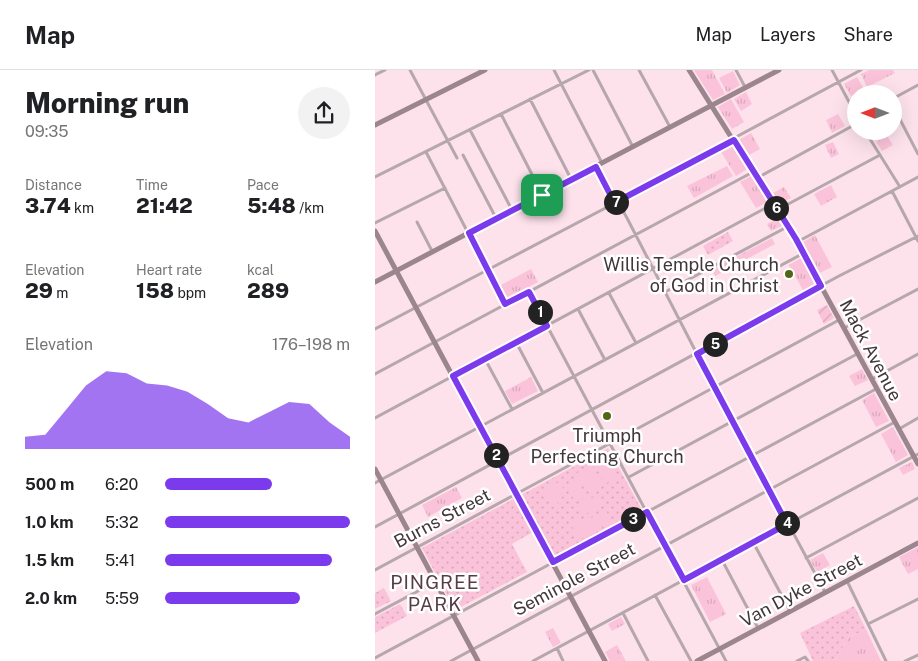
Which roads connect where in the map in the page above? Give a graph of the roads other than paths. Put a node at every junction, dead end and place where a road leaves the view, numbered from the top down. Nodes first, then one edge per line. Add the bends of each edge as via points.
1 (385, 70) edge
2 (410, 70) edge
3 (485, 70) edge
4 (554, 70) edge
5 (589, 70) edge
6 (593, 70) edge
7 (639, 70) edge
8 (689, 70) edge
9 (736, 70) edge
10 (832, 70) edge
11 (861, 70) edge
12 (776, 71) edge
13 (375, 75) edge
14 (839, 82) junction
15 (561, 84) junction
16 (918, 85) edge
17 (745, 88) junction
18 (903, 93) edge
19 (847, 98) edge
20 (531, 99) junction
21 (425, 100) junction
22 (712, 106) junction
23 (501, 114) junction
24 (375, 125) edge
25 (903, 125) edge
26 (670, 128) junction
27 (847, 129) edge
28 (470, 130) junction
29 (734, 140) junction
30 (871, 140) edge
31 (448, 141) junction
32 (633, 147) junction
33 (426, 151) junction
34 (918, 154) edge
35 (463, 155) dead end
36 (880, 155) junction
37 (457, 158) dead end
38 (602, 164) junction
39 (596, 167) junction
40 (753, 171) junction
41 (375, 177) edge
42 (918, 177) edge
43 (757, 178) junction
44 (572, 180) junction
45 (900, 187) junction
46 (445, 188) junction
47 (892, 191) junction
48 (542, 195) junction
49 (616, 202) junction
50 (774, 204) junction
51 (777, 210) junction
52 (512, 211) junction
53 (497, 219) junction
54 (417, 222) dead end
55 (375, 223) edge
56 (788, 226) junction
57 (375, 230) edge
58 (469, 233) junction
59 (635, 235) junction
60 (917, 236) edge
61 (918, 241) edge
62 (797, 242) junction
63 (433, 252) junction
64 (804, 253) junction
65 (653, 269) junction
66 (487, 270) junction
67 (397, 271) junction
68 (375, 282) edge
69 (821, 286) junction
70 (918, 289) edge
71 (529, 292) junction
72 (665, 292) junction
73 (609, 293) junction
74 (505, 304) junction
75 (416, 308) junction
76 (578, 309) junction
77 (679, 320) junction
78 (840, 320) junction
79 (547, 326) junction
80 (844, 328) junction
81 (375, 329) edge
82 (435, 342) junction
83 (516, 342) junction
84 (636, 343) junction
85 (697, 354) junction
86 (858, 354) junction
87 (918, 354) edge
88 (485, 359) junction
89 (605, 360) junction
90 (375, 374) edge
91 (453, 376) junction
92 (574, 376) junction
93 (872, 379) junction
94 (714, 387) junction
95 (877, 388) junction
96 (543, 393) junction
97 (512, 410) junction
98 (592, 410) junction
99 (375, 418) edge
100 (918, 418) edge
101 (733, 422) junction
102 (895, 422) junction
103 (480, 427) junction
104 (899, 429) junction
105 (610, 443) junction
106 (916, 455) edge
107 (751, 456) junction
108 (499, 460) junction
109 (918, 464) edge
110 (375, 469) edge
111 (629, 477) junction
112 (381, 480) junction
113 (375, 483) edge
114 (769, 490) junction
115 (516, 494) junction
116 (918, 498) edge
117 (647, 512) junction
118 (399, 514) junction
119 (787, 524) junction
120 (375, 527) edge
121 (753, 542) junction
122 (918, 543) edge
123 (665, 546) junction
124 (417, 547) junction
125 (806, 558) junction
126 (722, 560) junction
127 (553, 562) junction
128 (375, 570) edge
129 (684, 580) junction
130 (435, 581) junction
131 (847, 581) junction
132 (825, 592) junction
133 (655, 595) junction
134 (571, 596) junction
135 (918, 599) edge
136 (790, 611) junction
137 (623, 613) junction
138 (375, 614) edge
139 (453, 615) junction
140 (868, 624) junction
141 (758, 628) junction
142 (589, 631) junction
143 (557, 648) junction
144 (720, 648) junction
145 (472, 650) junction
146 (918, 655) edge
147 (375, 658) edge
148 (451, 661) edge
149 (478, 661) edge
150 (533, 661) edge
151 (563, 661) edge
152 (605, 661) edge
153 (648, 661) edge
154 (691, 661) edge
155 (697, 661) edge
156 (726, 661) edge
157 (797, 661) edge
158 (809, 661) edge
159 (886, 661) edge
160 (905, 661) edge

1 - 13 street
2 - 21 street
3 - 21 main road
4 - 15 street
5 - 15 street
6 - 32 street
7 - 26 street
8 - 22 main road, Mack Avenue
9 - 17 street
10 - 14 street
11 - 14 street
12 - 17 main road
14 - 19 street
14 - 29 street
15 - 20 street
15 - 38 street
16 - 18 street
17 - 22 main road
20 - 23 street
20 - 44 street
21 - 24 main road
21 - 31 street
22 - 26 main road
22 - 29 main road, Mack Avenue
23 - 28 street
23 - 48 street
25 - 34 street
26 - 32 main road
27 - 43 street
28 - 31 street
28 - 52 street
29 - 40 main road, Mack Avenue
29 - 49 street
30 - 36 street
31 - 33 street
31 - 37 street
32 - 38 main road
33 - 41 street
33 - 46 street
35 - 53 street
36 - 45 street
36 - 51 street
38 - 39 main road
39 - 44 main road
39 - 49 street
40 - 43 main road, Mack Avenue
40 - 59 street
42 - 45 street
43 - 50 main road, Mack Avenue
44 - 48 main road
45 - 47 street
46 - 55 street
46 - 58 street
47 - 60 street
47 - 62 street
48 - 52 main road
49 - 59 street
49 - 66 street
50 - 51 main road, Mack Avenue
50 - 65 street
51 - 56 main road, Mack Avenue
52 - 53 main road
53 - 58 main road
54 - 63 street
56 - 62 main road, Mack Avenue
56 - 72 street
57 - 67 main road
58 - 63 main road
58 - 66 street
59 - 65 street
59 - 71 street
60 - 61 street
60 - 69 street
62 - 64 main road, Mack Avenue
63 - 67 main road
64 - 69 main road, Mack Avenue
64 - 77 street
65 - 72 street
65 - 73 street
66 - 74 street
66 - 75 street
67 - 68 main road
67 - 75 main road
69 - 78 main road, Mack Avenue
69 - 85 street
70 - 80 street
71 - 74 street
71 - 79 street
72 - 77 street
73 - 76 street
73 - 84 street
74 - 82 street
75 - 81 street
75 - 82 main road
76 - 79 street
76 - 89 street
77 - 84 street
77 - 85 street
78 - 80 main road, Mack Avenue
78 - 94 street, Burns Street
79 - 83 street
79 - 92 street
80 - 86 main road, Mack Avenue
82 - 90 street
82 - 91 main road
83 - 88 street
83 - 96 street
84 - 89 street
85 - 94 street
85 - 98 street
86 - 93 main road, Mack Avenue
86 - 101 street
87 - 93 street
88 - 91 street
88 - 97 street
89 - 92 street
91 - 99 street
91 - 103 main road
92 - 96 street
92 - 98 street
93 - 95 main road, Mack Avenue
94 - 101 street
94 - 105 street, Burns Street
95 - 102 main road, Mack Avenue
95 - 107 street
96 - 97 street
97 - 103 street
98 - 105 street
98 - 108 street
100 - 104 street
101 - 107 street
101 - 111 street
102 - 104 main road, Mack Avenue
102 - 114 street, Seminole Street
103 - 108 main road
103 - 112 street
104 - 106 main road, Mack Avenue
105 - 111 street
105 - 115 street, Burns Street
106 - 109 main road, Mack Avenue
106 - 119 street
107 - 114 street
107 - 117 street
108 - 115 main road
108 - 118 street
110 - 112 main road
111 - 117 street
112 - 113 street
112 - 118 main road
114 - 119 street
114 - 123 street, Seminole Street
115 - 124 street, Burns Street
115 - 127 main road
116 - 125 street
117 - 123 street
117 - 127 street
118 - 120 street
118 - 124 main road
119 - 121 street
119 - 125 street
121 - 126 street
121 - 136 street
122 - 131 main road, Van Dyke Street
123 - 129 street
123 - 134 street, Seminole Street
124 - 128 street, Burns Street
124 - 130 main road
125 - 132 street
126 - 129 street
126 - 141 street
127 - 134 main road
127 - 139 street
129 - 133 street
129 - 144 street
130 - 138 street
130 - 139 main road
131 - 132 main road, Van Dyke Street
131 - 140 street
132 - 136 main road, Van Dyke Street
133 - 137 street
133 - 154 street
134 - 142 main road
134 - 145 street, Seminole Street
135 - 140 street
136 - 141 main road, Van Dyke Street
137 - 142 street
137 - 153 street
139 - 145 main road
139 - 147 street
140 - 159 street
141 - 144 main road, Van Dyke Street
142 - 143 street
142 - 152 main road
143 - 150 street
143 - 151 street
144 - 155 main road, Van Dyke Street
144 - 156 street
145 - 148 street, Seminole Street
145 - 149 main road
146 - 160 street
157 - 158 street via 805,658

